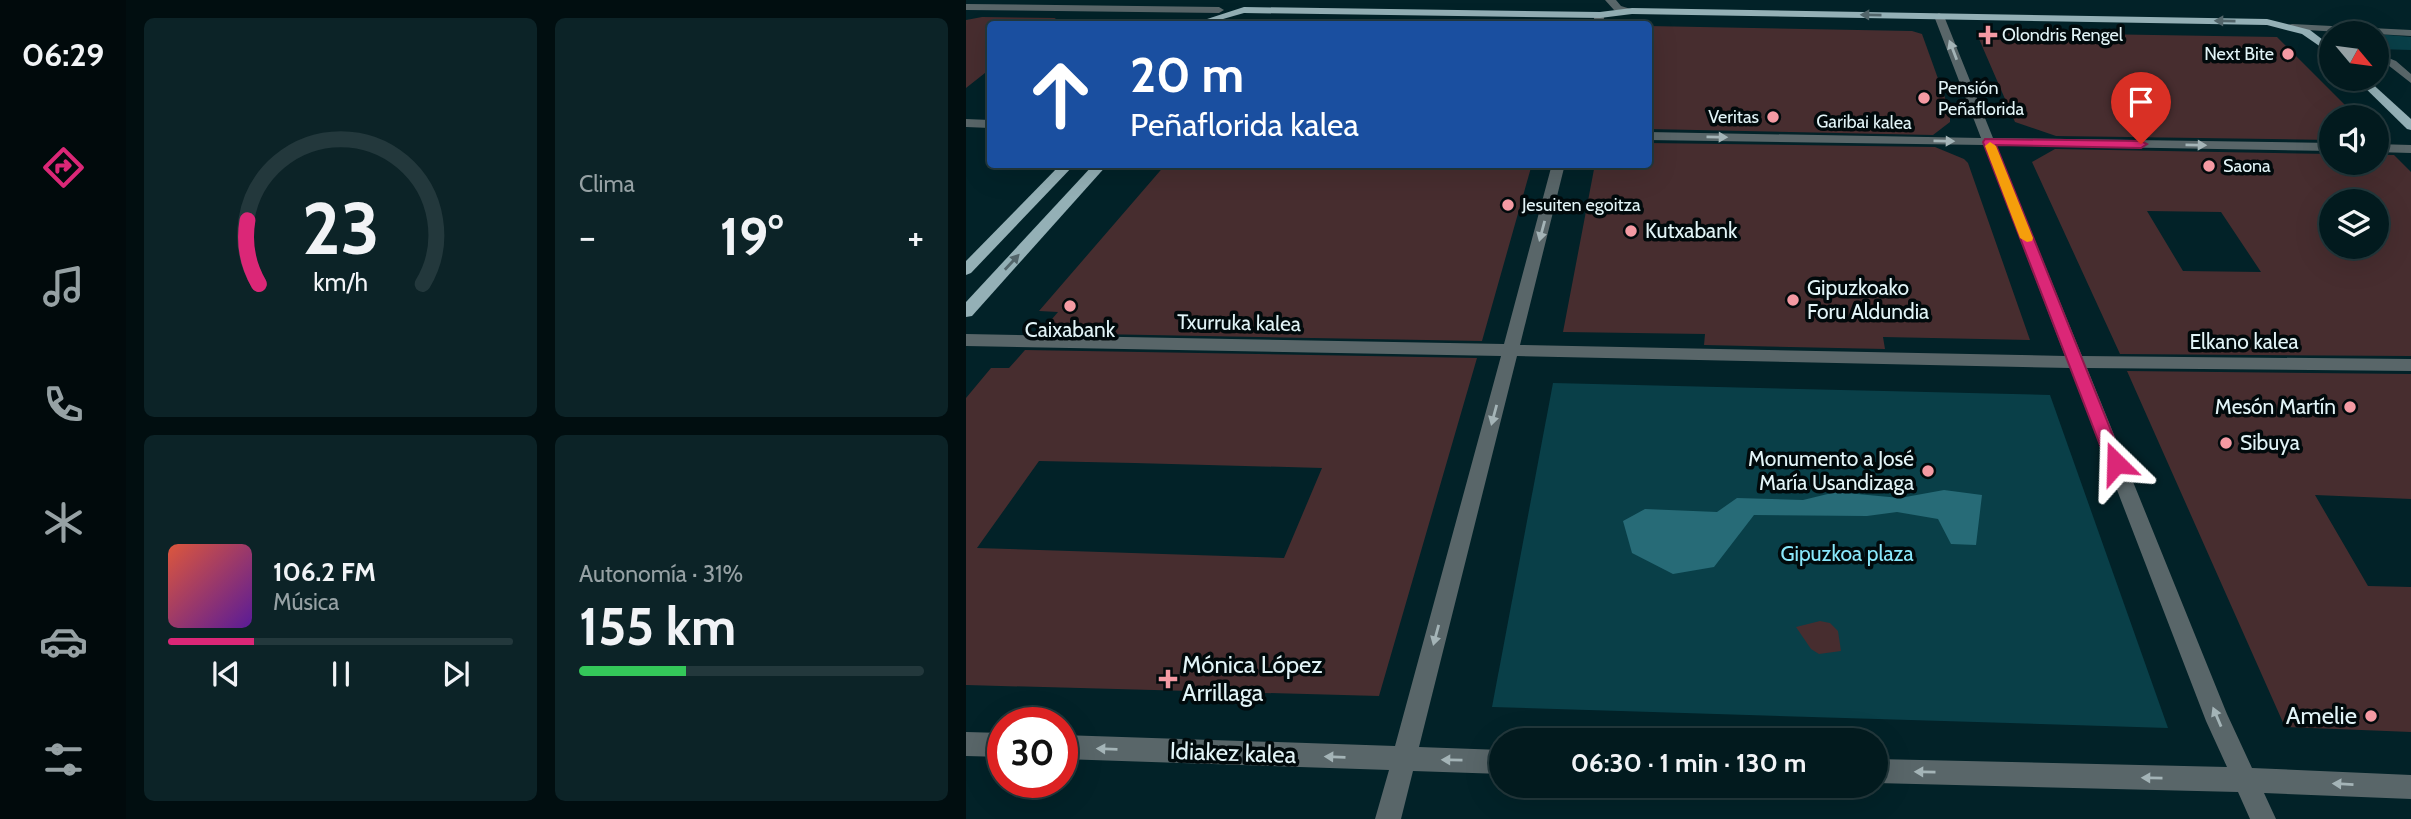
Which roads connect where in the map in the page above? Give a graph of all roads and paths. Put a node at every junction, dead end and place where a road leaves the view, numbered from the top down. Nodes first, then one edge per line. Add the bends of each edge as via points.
1 (977, 0) edge
2 (1228, 0) edge
3 (1253, 0) edge
4 (1610, 0) edge
5 (967, 7) edge
6 (1219, 10) junction
7 (1244, 10) junction
8 (1632, 11) junction
9 (1939, 16) junction
10 (1598, 20) edge
11 (1208, 21) edge
12 (1210, 21) edge
13 (1233, 21) edge
14 (2292, 27) junction
15 (2319, 27) edge
16 (2389, 32) edge
17 (2411, 33) edge
18 (2319, 40) edge
19 (2389, 62) edge
20 (2411, 80) edge
21 (2374, 91) edge
22 (966, 123) edge
23 (987, 124) edge
24 (2411, 126) edge
25 (1652, 136) edge
26 (1989, 142) junction
27 (2319, 147) edge
28 (2389, 148) edge
29 (2411, 149) edge
30 (1065, 168) edge
31 (1098, 168) edge
32 (1558, 168) edge
33 (966, 270) edge
34 (966, 312) edge
35 (966, 340) edge
36 (1511, 349) junction
37 (2077, 364) junction
38 (2411, 365) edge
39 (966, 744) edge
40 (987, 745) edge
41 (1078, 748) edge
42 (1403, 759) junction
43 (1489, 762) edge
44 (1888, 771) edge
45 (2245, 780) junction
46 (2411, 787) edge
47 (1388, 819) edge
48 (2263, 819) edge

1 - 5 street
2 - 6 main road
3 - 7 main road
4 - 8 street via 1618,8
5 - 6 street
6 - 11 main road
7 - 10 main road
7 - 12 main road
7 - 13 main road
9 -> 8 main road
8 - 10 main road
14 -> 9 main road via 2267,22
26 -> 9 street
14 - 15 street
14 - 18 main road
16 - 17 street
19 - 20 street
21 - 24 main road
22 - 23 street
25 -> 26 street, Garibai kalea
26 -> 27 street, Garibai kalea
26 - 37 street
28 - 29 street
30 - 33 main road
34 -> 31 main road
32 -> 36 street
35 - 36 street, Txurruka kalea
36 - 37 street
36 -> 42 street
37 - 38 street, Elkano kalea
45 -> 37 street
39 - 40 street
42 -> 41 street, Idiakez kalea
43 -> 42 street
42 - 47 street
45 -> 44 street
46 -> 45 street
45 - 48 street

